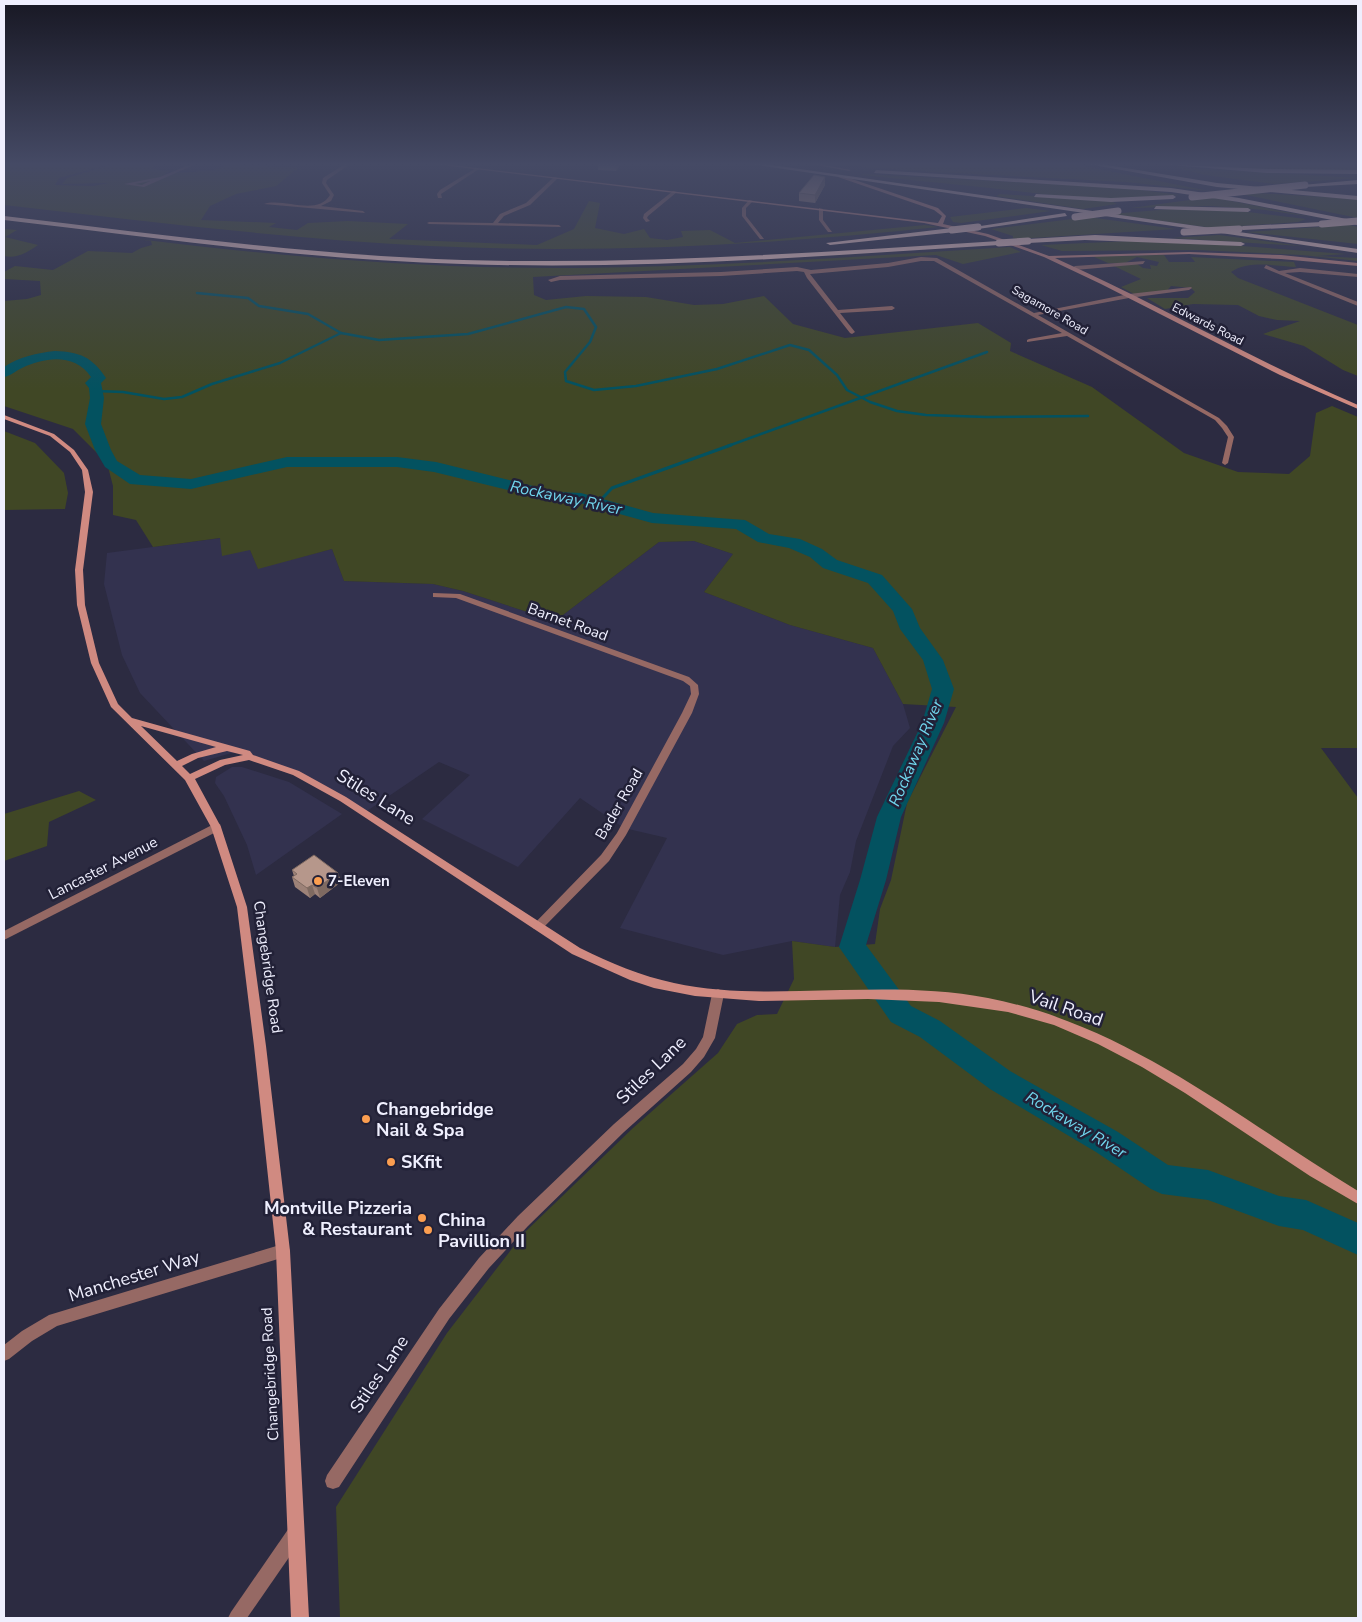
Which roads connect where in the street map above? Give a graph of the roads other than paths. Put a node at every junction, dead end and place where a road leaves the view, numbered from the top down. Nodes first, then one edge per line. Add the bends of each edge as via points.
1 (193, 240) edge
2 (277, 240) edge
3 (861, 240) edge
4 (1005, 240) edge
5 (1054, 240) edge
6 (1169, 240) edge
7 (1285, 240) edge
8 (1313, 240) edge
9 (820, 244) dead end
10 (1358, 245) edge
11 (370, 248) dead end
12 (766, 248) dead end
13 (1358, 253) edge
14 (510, 254) dead end
15 (1049, 257) junction
16 (1304, 259) junction
17 (1314, 260) junction
18 (1142, 262) dead end
19 (1358, 264) edge
20 (1266, 267) dead end
21 (1075, 268) junction
22 (1308, 271) junction
23 (811, 272) junction
24 (1279, 272) junction
25 (1318, 272) junction
26 (1358, 275) edge
27 (551, 280) dead end
28 (1188, 288) dead end
29 (1129, 296) junction
30 (1358, 304) edge
31 (892, 308) dead end
32 (836, 312) junction
33 (1035, 314) junction
34 (852, 332) dead end
35 (1069, 334) junction
36 (1029, 341) dead end
37 (1358, 407) edge
38 (4, 417) edge
39 (1225, 463) dead end
40 (436, 595) dead end
41 (689, 682) joint
42 (130, 720) junction
43 (226, 747) junction
44 (249, 758) junction
45 (176, 765) junction
46 (189, 778) junction
47 (216, 827) junction
48 (538, 926) junction
49 (4, 936) edge
50 (718, 994) junction
51 (1358, 1198) edge
52 (283, 1251) junction
53 (4, 1354) edge
54 (333, 1481) dead end
55 (296, 1533) junction
56 (237, 1618) edge
57 (300, 1618) edge

1 - 5 highway, bridge via 291,251 474,262 690,261
2 - 11 highway
3 - 9 highway, bridge
4 - 15 street, Edwards Road
6 - 13 highway
7 - 13 highway
8 - 10 highway
12 - 14 highway
15 - 16 street via 1166,253
15 - 21 street, Edwards Road
16 - 17 street
16 - 22 street
17 - 19 street
17 - 25 street
18 - 21 street
20 - 24 street
21 - 29 street, Edwards Road
22 - 24 street
22 - 25 street
23 - 27 street, Sagamore Road via 797,269
23 - 32 street via 807,272 809,277
23 - 33 street, Sagamore Road via 935,259
24 - 30 street
25 - 26 street
28 - 29 street
29 - 33 street
29 - 37 street, Edwards Road via 1278,372
31 - 32 street
32 - 34 street
33 - 35 street, Sagamore Road
35 - 36 street
35 - 39 street, Sagamore Road via 1223,424 1231,437
38 - 42 street, Changebridge Road via 52,435 72,451 85,470 90,492 80,570 81,605 87,637 104,686 114,705
40 - 41 street, Barnet Road via 457,596
41 - 48 street, Bader Road via 694,685 695,694 621,835 605,858
42 - 43 street, Stiles Lane
42 - 45 street, Changebridge Road
43 - 44 street, Stiles Lane via 247,753
43 - 45 street via 210,750
44 - 46 street, Stiles Lane via 223,762
44 - 48 street, Stiles Lane via 296,773 343,799
45 - 46 street, Changebridge Road
46 - 47 street, Changebridge Road
47 - 49 street, Lancaster Avenue
47 - 52 street, Changebridge Road via 242,906
48 - 50 street, Stiles Lane via 605,966 655,984
50 - 51 street, Vail Road via 933,997 1008,1007 1064,1022 1153,1065
50 - 54 street, Stiles Lane via 709,1038 700,1053 523,1221 484,1263 444,1314
52 - 53 street, Manchester Way via 54,1320
52 - 55 street, Changebridge Road
55 - 56 street
55 - 57 street, Changebridge Road

